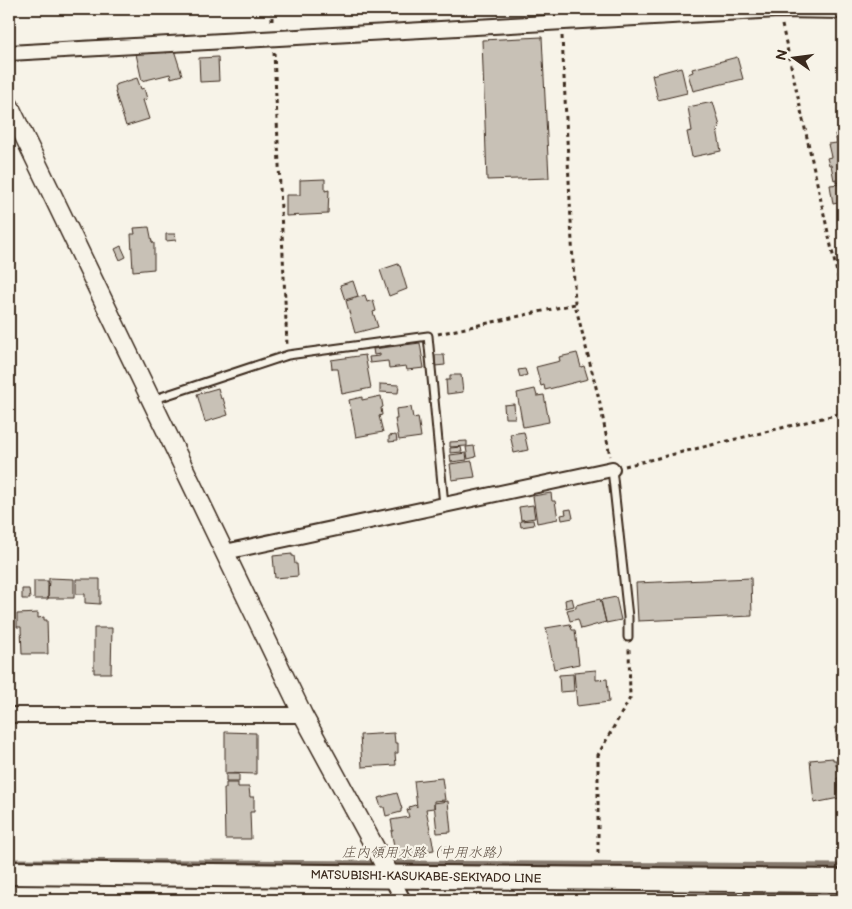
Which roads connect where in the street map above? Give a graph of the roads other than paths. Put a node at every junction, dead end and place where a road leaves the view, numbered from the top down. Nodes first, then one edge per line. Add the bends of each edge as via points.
1 (779, 10) edge
2 (843, 11) edge
3 (9, 53) edge
4 (9, 105) edge
5 (152, 400) junction
6 (612, 469) joint
7 (444, 505) junction
8 (225, 552) junction
9 (628, 637) road end
10 (9, 715) edge
11 (303, 715) junction
12 (9, 873) edge
13 (391, 877) junction
14 (843, 881) edge
15 (402, 900) edge

1 - 2 street
1 - 3 street
4 - 5 street
5 - 7 lane via 288,355 428,336
5 - 8 street
6 - 7 street
6 - 9 lane
7 - 8 street
8 - 11 street
10 - 11 street
11 - 13 street
12 - 13 main road, MATSUBISHI-KASUKABE-SEKIYADO LINE
13 - 14 main road, MATSUBISHI-KASUKABE-SEKIYADO LINE
13 - 15 street

